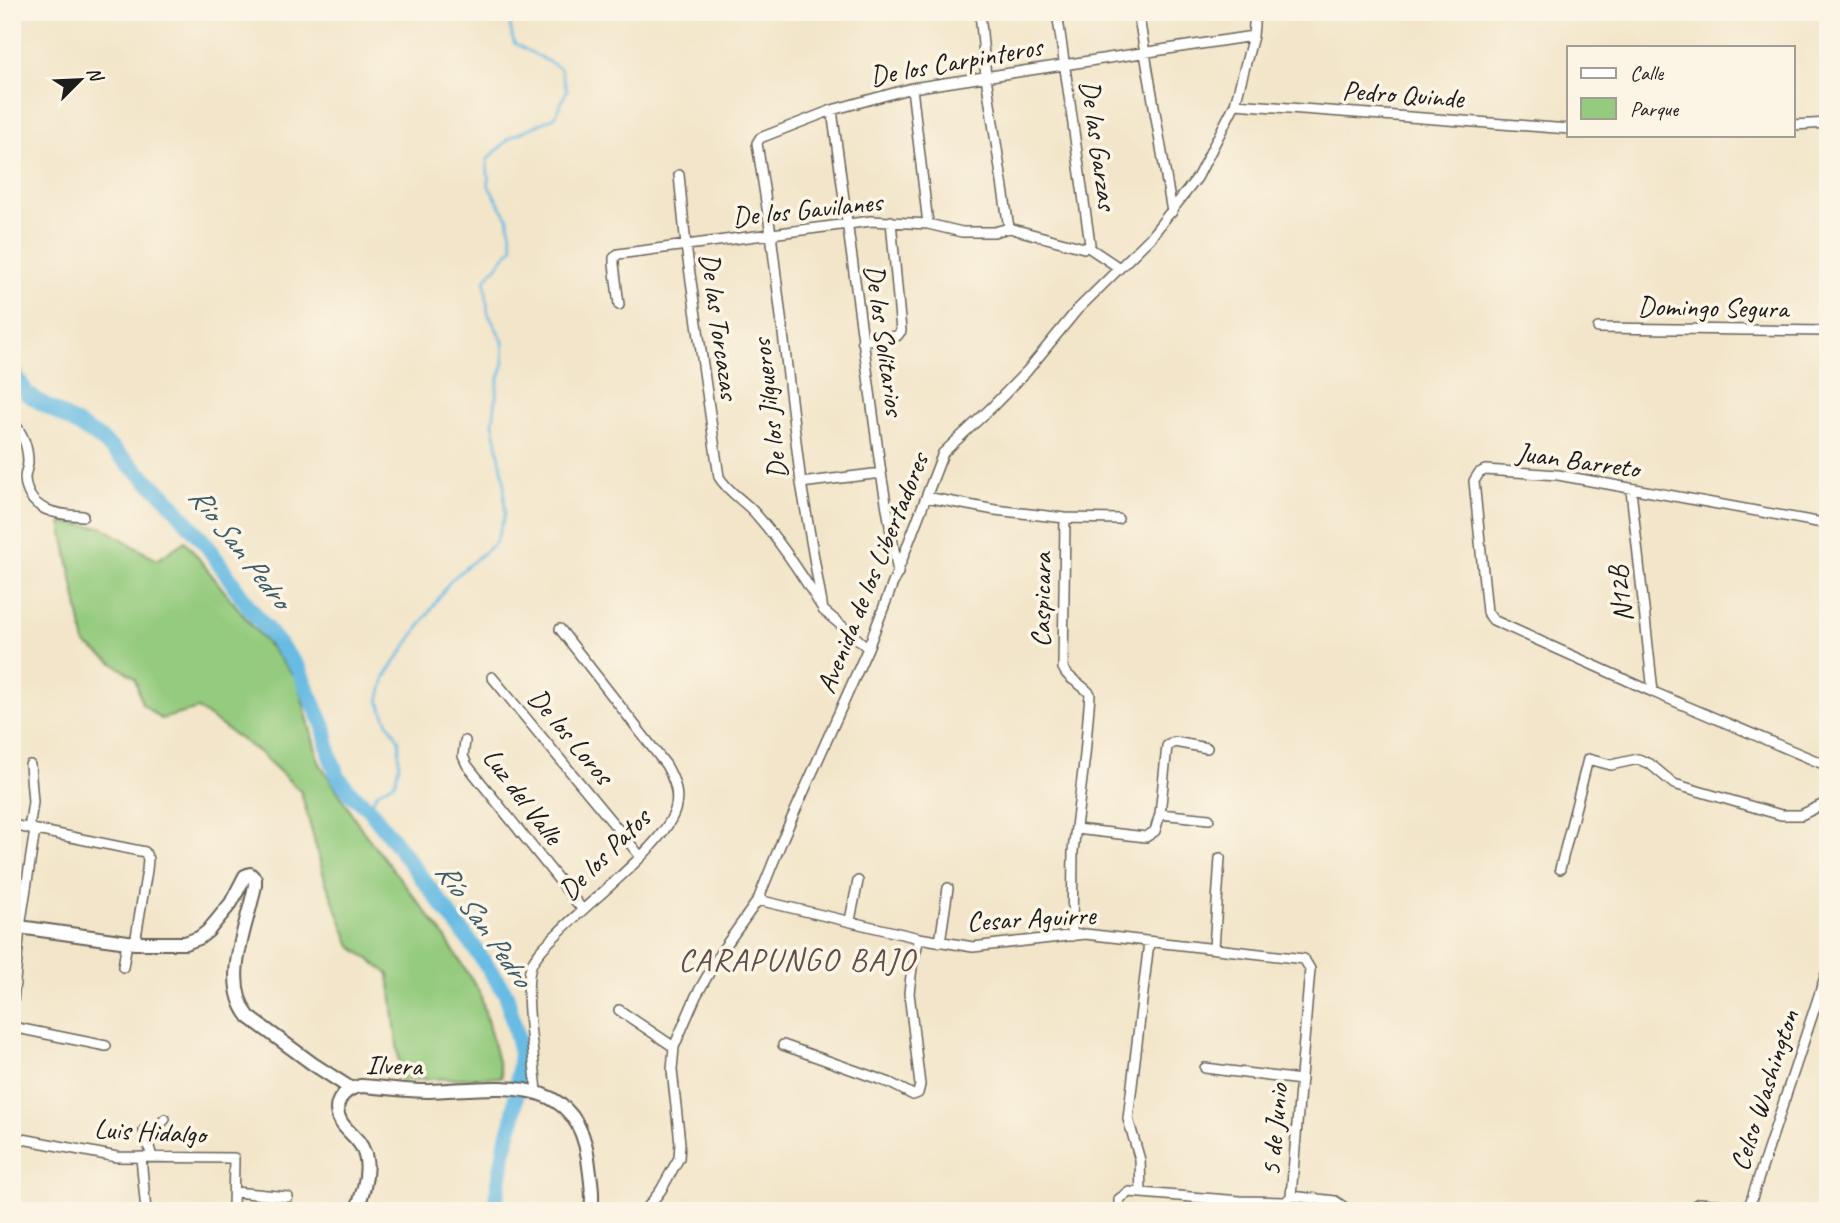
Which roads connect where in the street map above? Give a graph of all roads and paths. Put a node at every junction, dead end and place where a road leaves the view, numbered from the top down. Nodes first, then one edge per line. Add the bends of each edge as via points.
1 (980, 12) edge
2 (1058, 12) edge
3 (1138, 12) edge
4 (1255, 12) edge
5 (1254, 36) junction
6 (1144, 53) junction
7 (1065, 65) junction
8 (986, 77) junction
9 (912, 88) junction
10 (1235, 104) junction
11 (832, 110) junction
12 (1828, 123) edge
13 (1794, 125) edge
14 (1567, 129) edge
15 (757, 143) joint
16 (680, 175) dead end
17 (1172, 212) junction
18 (891, 221) junction
19 (846, 223) junction
20 (928, 224) junction
21 (1009, 228) junction
22 (771, 234) junction
23 (686, 246) junction
24 (1088, 247) junction
25 (1118, 267) junction
26 (619, 305) dead end
27 (1598, 328) dead end
28 (1828, 331) edge
29 (862, 341) junction
30 (12, 421) edge
31 (881, 473) junction
32 (801, 483) junction
33 (1631, 490) junction
34 (926, 496) junction
35 (83, 516) dead end
36 (1065, 518) junction
37 (1118, 519) dead end
38 (1828, 524) edge
39 (898, 574) junction
40 (824, 610) junction
41 (560, 629) dead end
42 (868, 648) junction
43 (492, 677) dead end
44 (1653, 692) junction
45 (465, 741) dead end
46 (1207, 748) dead end
47 (30, 765) dead end
48 (1828, 766) edge
49 (1828, 802) edge
50 (1160, 814) junction
51 (1209, 819) dead end
52 (12, 825) edge
53 (32, 829) junction
54 (1076, 829) junction
55 (641, 857) junction
56 (1220, 858) dead end
57 (1560, 869) dead end
58 (858, 881) dead end
59 (948, 888) dead end
60 (758, 901) junction
61 (582, 909) junction
62 (850, 920) junction
63 (16, 926) edge
64 (1072, 936) junction
65 (919, 938) junction
66 (131, 942) junction
67 (940, 942) junction
68 (1149, 942) junction
69 (1214, 948) junction
70 (1308, 963) joint
71 (123, 967) dead end
72 (1828, 968) edge
73 (619, 1010) dead end
74 (12, 1013) edge
75 (12, 1027) edge
76 (783, 1045) dead end
77 (106, 1046) dead end
78 (674, 1048) junction
79 (1205, 1068) dead end
80 (1301, 1080) junction
81 (350, 1088) junction
82 (532, 1092) junction
83 (165, 1119) dead end
84 (12, 1138) edge
85 (141, 1157) junction
86 (152, 1157) junction
87 (234, 1192) junction
88 (1142, 1193) junction
89 (1292, 1196) junction
90 (288, 1197) dead end
91 (146, 1211) edge
92 (233, 1211) edge
93 (356, 1211) edge
94 (591, 1211) edge
95 (645, 1211) edge
96 (1119, 1211) edge
97 (1350, 1211) edge
98 (1692, 1211) edge

1 - 8 street
2 - 7 street, De las Garzas
3 - 6 street
4 - 5 street, Avenida de los Libertadores
5 - 6 street, De los Carpinteros
5 - 10 street, Avenida de los Libertadores
6 - 7 street, De los Carpinteros
6 - 17 street
7 - 8 street, De los Carpinteros
7 - 24 street, De las Garzas
8 - 9 street, De los Carpinteros
8 - 21 street
9 - 11 street, De los Carpinteros
9 - 20 street
10 - 14 street, Pedro Quinde
10 - 17 street, Avenida de los Libertadores via 1197,178
11 - 15 street, De los Carpinteros via 765,135
11 - 19 street, De los Solitarios
12 - 13 street
15 - 22 street, De los Jilgueros
16 - 23 street, De las Torcazas
17 - 25 street, Avenida de los Libertadores
18 - 19 street, De los Gavilanes
18 - 20 street, De los Gavilanes
18 - 29 street via 901,331 897,336
19 - 22 street, De los Gavilanes
19 - 29 street, De los Solitarios
20 - 21 street, De los Gavilanes via 962,232
21 - 24 street, De los Gavilanes
22 - 23 street, De los Gavilanes
22 - 32 street, De los Jilgueros
23 - 26 street, De los Gavilanes via 618,254 614,258
23 - 40 street, De las Torcazas via 719,477 779,542
24 - 25 street, De las Garzas
25 - 34 street, Avenida de los Libertadores via 1027,371 943,453
27 - 28 street, Domingo Segura
29 - 31 street, De los Solitarios
30 - 35 street via 25,442 29,463 25,478 39,507 60,515
31 - 32 street
31 - 39 street, De los Solitarios
32 - 40 street, De los Jilgueros
33 - 38 street, Juan Barreto
33 - 44 street, N12B
33 - 44 street, Juan Barreto via 1558,475 1485,470 1474,481 1489,616
34 - 36 street, Caspicara
34 - 39 street, Avenida de los Libertadores
36 - 37 street
36 - 54 street, Caspicara via 1063,668 1090,694
39 - 42 street, Avenida de los Libertadores
40 - 42 street
41 - 55 street, De los Patos via 674,778 675,811
42 - 60 street, Avenida de los Libertadores
43 - 55 street, De los Loros
44 - 48 street
45 - 61 street, Luz del Valle via 467,765
46 - 50 street via 1174,742 1167,746
47 - 53 street
49 - 57 street via 1801,815 1781,815 1674,784 1638,759 1611,765 1588,759
50 - 51 street
50 - 54 street via 1156,831 1146,837
52 - 53 street
53 - 63 street
53 - 66 street via 145,852 147,870
54 - 64 street, Caspicara
55 - 61 street, De los Patos
56 - 69 street
58 - 62 street
59 - 67 street
60 - 62 street, Cesar Aguirre
60 - 78 street, Avenida de los Libertadores via 721,951
61 - 82 street, De los Patos via 531,966
62 - 65 street, Cesar Aguirre
63 - 66 street
63 - 74 street
64 - 67 street, Cesar Aguirre via 973,947
64 - 68 street, Cesar Aguirre
65 - 67 street, Cesar Aguirre
65 - 76 street via 909,993 918,1093 913,1095
66 - 71 street
66 - 81 street via 185,943 199,938 231,903 245,876 253,875 237,968 236,984 244,1010
68 - 69 street, Cesar Aguirre
68 - 88 street via 1128,1119 1140,1160
69 - 70 street, Cesar Aguirre
70 - 80 street, 5 de Junio
72 - 98 street, Celso Washington via 1749,1207 1699,1203
73 - 78 street
75 - 77 street
78 - 95 street, Avenida de los Libertadores via 679,1158
79 - 80 street
80 - 89 street, 5 de Junio
81 - 82 street, Ilvera via 427,1091 491,1087
81 - 93 street, Ilvera via 337,1107 339,1119 365,1154 362,1198
82 - 94 street via 562,1103 580,1125 586,1141
83 - 86 street via 146,1134
84 - 85 street, Luis Hidalgo
85 - 86 street, Luis Hidalgo
85 - 91 street
86 - 87 street, Luis Hidalgo via 234,1158
87 - 90 street
87 - 92 street, Luis Hidalgo
88 - 89 street, 5 de Junio via 1286,1202
88 - 96 street via 1123,1194
89 - 97 street via 1335,1201

